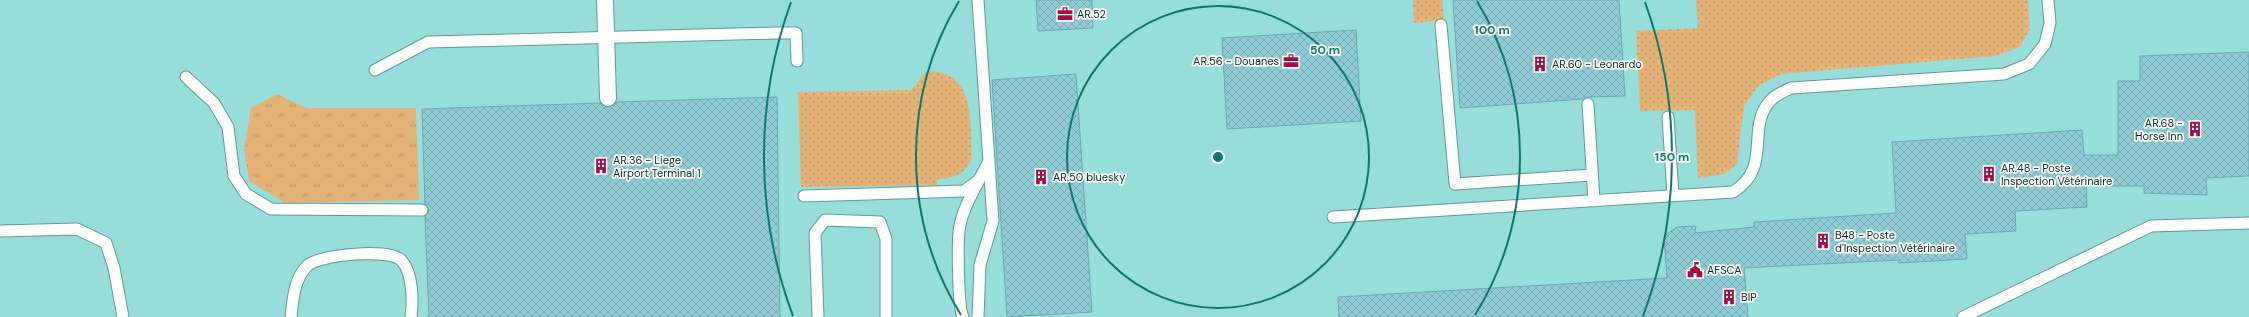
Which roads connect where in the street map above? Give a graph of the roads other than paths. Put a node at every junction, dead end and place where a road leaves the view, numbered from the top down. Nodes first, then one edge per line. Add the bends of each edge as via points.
1 (605, 0) edge
2 (978, 0) edge
3 (2048, 0) edge
4 (1441, 25) dead end
5 (606, 38) junction
6 (797, 61) dead end
7 (375, 70) dead end
8 (186, 76) dead end
9 (608, 98) dead end
10 (1588, 104) dead end
11 (1668, 117) dead end
12 (990, 160) junction
13 (1592, 175) junction
14 (979, 180) junction
15 (1673, 195) junction
16 (804, 196) dead end
17 (1594, 201) junction
18 (422, 210) dead end
19 (1332, 217) dead end
20 (2249, 223) edge
21 (0, 230) edge
22 (123, 317) edge
23 (291, 317) edge
24 (411, 317) edge
25 (818, 317) edge
26 (886, 317) edge
27 (964, 317) edge
28 (978, 317) edge
29 (1963, 317) edge

1 - 5 street
2 - 12 lane
3 - 15 lane via 2050,23 2045,44 2029,64 2004,74 1790,88 1772,99 1760,119 1756,161 1751,177 1744,185 1733,192
4 - 13 lane via 1455,184
5 - 6 lane via 796,33
5 - 7 lane via 428,42
5 - 9 street
8 - 18 lane via 214,103 228,127 234,176 246,194 271,209
10 - 13 lane
11 - 15 lane
12 - 14 lane
12 - 28 lane via 993,221 980,265
13 - 17 lane
14 - 16 lane via 964,190
14 - 27 lane via 960,226 959,275
15 - 17 lane
17 - 19 lane
20 - 29 lane via 2151,226
21 - 22 lane via 77,229 106,243 114,268
23 - 24 lane via 299,276 308,264 321,258 344,255 389,255 401,260 407,270 413,302
25 - 26 lane via 815,233 825,220 880,222 886,239

